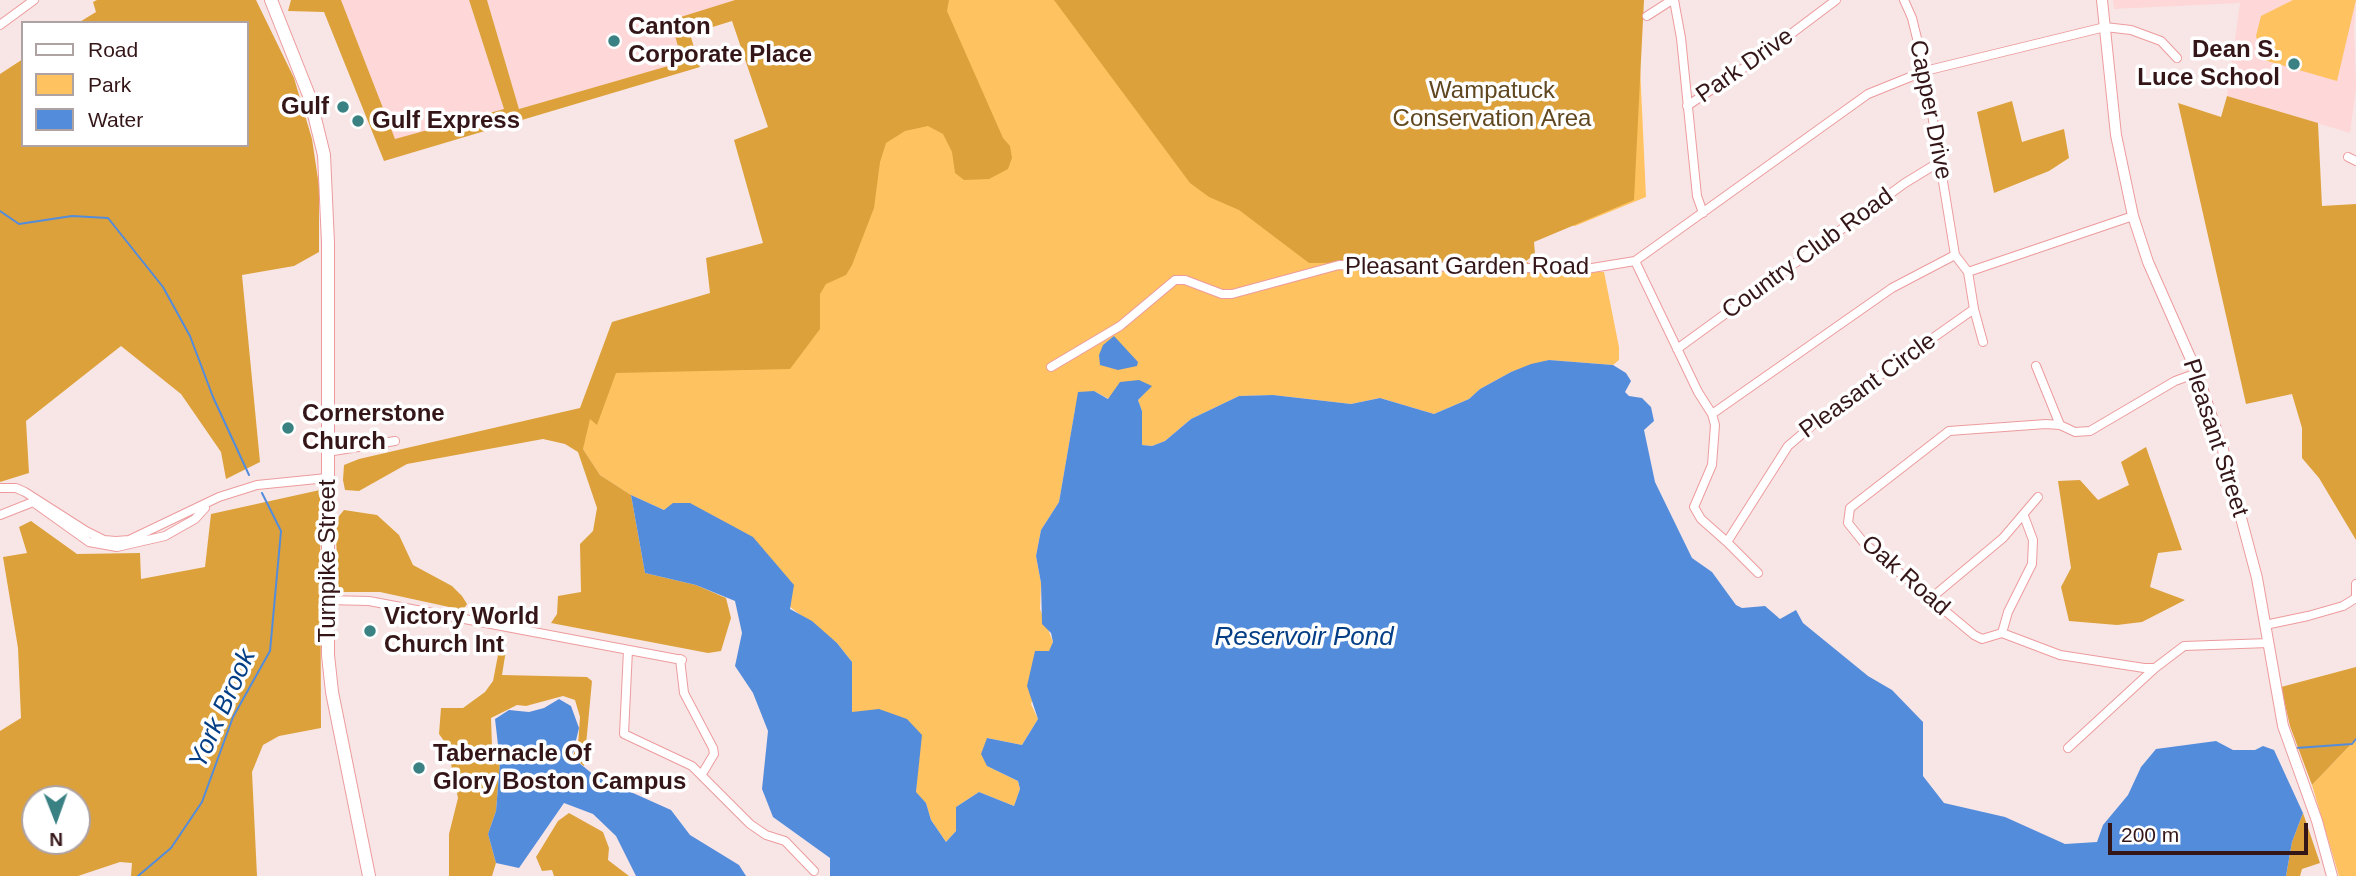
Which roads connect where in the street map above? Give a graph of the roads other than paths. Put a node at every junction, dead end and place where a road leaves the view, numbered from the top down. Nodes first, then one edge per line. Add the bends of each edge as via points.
1 (34, 0) edge
2 (271, 0) edge
3 (1673, 0) edge
4 (1836, 0) edge
5 (1904, 0) edge
6 (2102, 0) edge
7 (1647, 16) dead end
8 (0, 25) edge
9 (2105, 27) junction
10 (2177, 58) dead end
11 (1925, 71) junction
12 (1687, 106) junction
13 (1941, 162) junction
14 (1703, 213) junction
15 (2133, 216) junction
16 (1955, 255) junction
17 (1635, 261) junction
18 (1968, 272) junction
19 (1974, 309) junction
20 (1983, 342) dead end
21 (1676, 349) junction
22 (2036, 366) dead end
23 (1051, 367) dead end
24 (2197, 373) junction
25 (1712, 414) junction
26 (2060, 425) junction
27 (395, 441) dead end
28 (327, 452) junction
29 (327, 478) junction
30 (0, 488) edge
31 (2038, 497) dead end
32 (209, 503) junction
33 (0, 515) edge
34 (2024, 516) junction
35 (1727, 542) junction
36 (1758, 573) dead end
37 (2356, 584) edge
38 (2356, 597) edge
39 (1930, 599) junction
40 (327, 600) junction
41 (2265, 625) junction
42 (2002, 633) junction
43 (2269, 643) junction
44 (628, 650) junction
45 (2155, 668) junction
46 (2068, 748) dead end
47 (702, 774) junction
48 (814, 871) dead end
49 (369, 876) edge
50 (2332, 876) edge

1 - 8 street
2 - 28 main road, Turnpike Street via 310,98 324,155
3 - 7 street
3 - 12 street
4 - 12 street, Park Drive
5 - 11 street, Capper Drive
6 - 9 main road, Pleasant Street
9 - 10 street via 2161,41
9 - 11 street, Pleasant Garden Road
9 - 15 main road, Pleasant Street via 2116,135
11 - 13 street, Capper Drive
11 - 14 street, Pleasant Garden Road via 1868,94
12 - 14 street
13 - 16 street, Capper Drive
13 - 21 street, Country Club Road via 1905,183
14 - 17 street, Pleasant Garden Road
15 - 18 street
15 - 24 main road, Pleasant Street
16 - 18 street
16 - 25 street via 1892,288
17 - 21 street
17 - 23 street, Pleasant Garden Road via 1564,270 1339,265 1222,294 1175,280 1120,326
18 - 19 street
19 - 20 street
19 - 35 street, Pleasant Circle via 1798,435
21 - 25 street
22 - 26 street
24 - 26 street, Oak Road via 2090,431 2075,432
24 - 41 main road, Pleasant Street via 2232,479
25 - 35 street via 1712,464 1694,507
26 - 39 street, Oak Road via 1949,431 1850,508 1848,523 1864,543
27 - 28 street
28 - 29 main road, Turnpike Street
29 - 32 street via 257,485
29 - 40 main road, Turnpike Street
30 - 32 street via 25,492 86,531 116,541 129,541
31 - 34 street
32 - 33 street via 195,519 165,536 117,547 89,542 33,502
34 - 39 street
34 - 42 street via 2033,540 2032,564
35 - 36 street
37 - 38 street
38 - 41 street via 2343,606
39 - 42 street, Oak Road via 1974,635 1992,638
40 - 44 street via 369,601
40 - 49 main road, Turnpike Street via 332,692
41 - 43 main road, Pleasant Street
42 - 45 street, Oak Road via 2060,655
43 - 45 street via 2184,646
43 - 50 main road, Pleasant Street via 2285,734
44 - 47 street via 624,734 676,756
44 - 47 street via 681,660 684,694 713,748
45 - 46 street
47 - 48 street via 750,824 785,841

